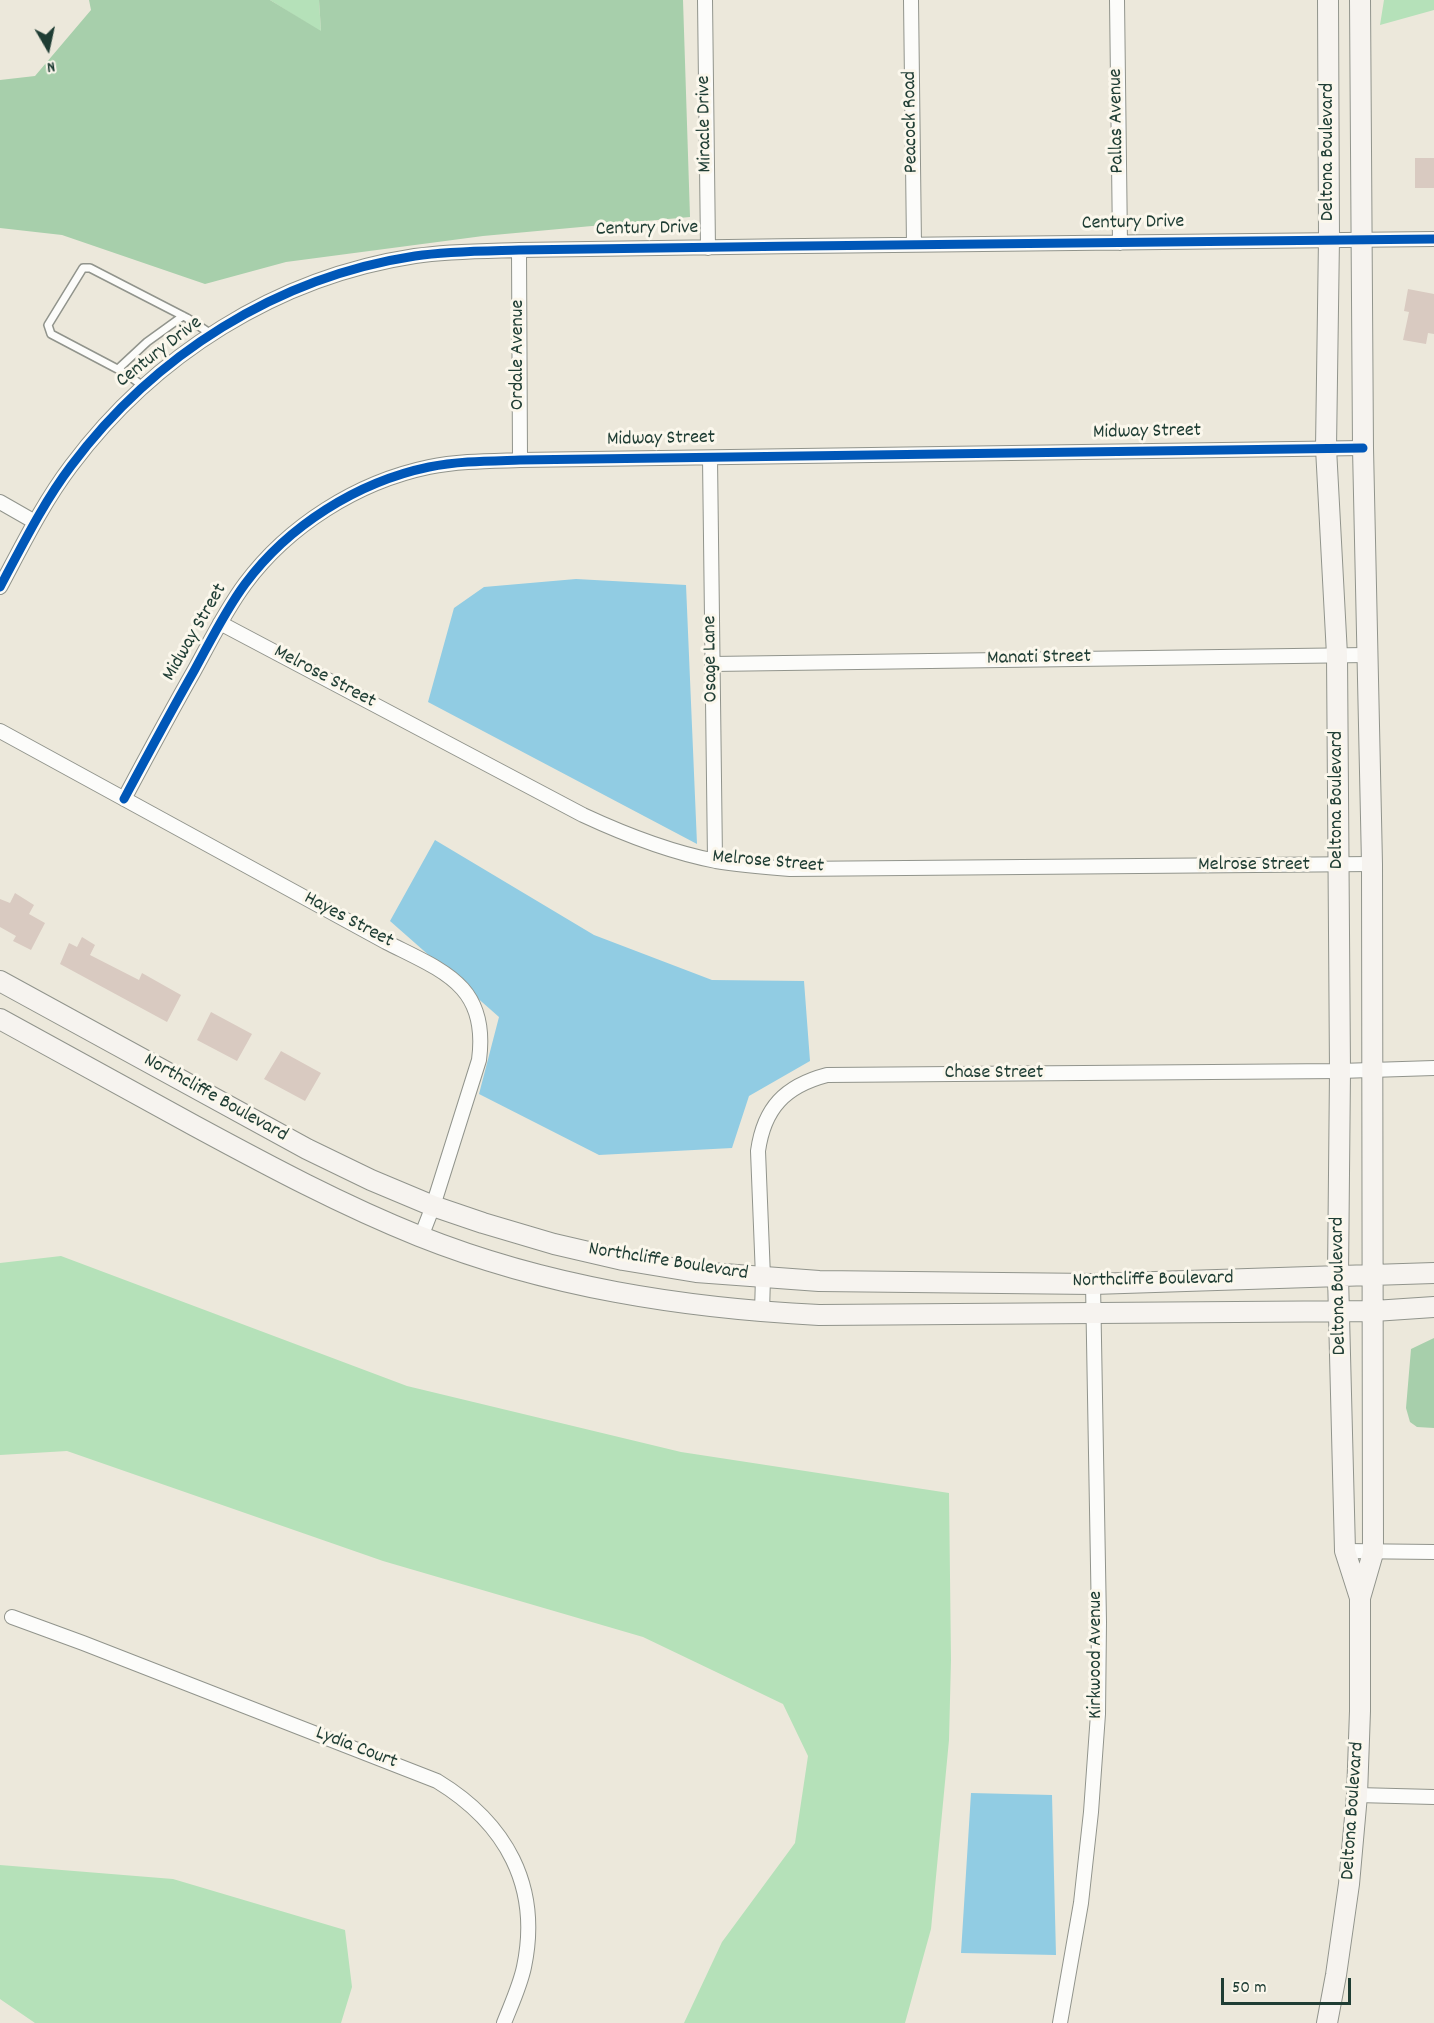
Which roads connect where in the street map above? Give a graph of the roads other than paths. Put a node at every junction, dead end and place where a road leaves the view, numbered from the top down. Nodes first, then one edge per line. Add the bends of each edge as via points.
1 (705, 0) edge
2 (911, 0) edge
3 (1117, 0) edge
4 (1328, 0) edge
5 (1360, 0) edge
6 (1329, 238) junction
7 (1363, 239) junction
8 (1434, 239) edge
9 (1120, 243) junction
10 (914, 245) junction
11 (708, 248) junction
12 (519, 250) junction
13 (183, 316) junction
14 (211, 334) junction
15 (118, 369) junction
16 (142, 386) junction
17 (1326, 448) junction
18 (1363, 448) junction
19 (710, 458) junction
20 (520, 460) junction
21 (0, 502) edge
22 (35, 522) junction
23 (0, 587) edge
24 (220, 623) junction
25 (1338, 655) junction
26 (1366, 655) junction
27 (712, 664) junction
28 (0, 731) edge
29 (124, 799) junction
30 (715, 861) junction
31 (1372, 864) junction
32 (1338, 866) junction
33 (0, 981) edge
34 (0, 1019) edge
35 (1434, 1068) edge
36 (1373, 1070) junction
37 (1340, 1071) junction
38 (433, 1206) junction
39 (421, 1237) junction
40 (1434, 1273) edge
41 (1338, 1276) junction
42 (1374, 1276) junction
43 (764, 1277) junction
44 (1093, 1284) junction
45 (1434, 1307) edge
46 (1340, 1311) junction
47 (1374, 1311) junction
48 (762, 1312) junction
49 (1093, 1312) junction
50 (1345, 1551) junction
51 (1434, 1552) edge
52 (1373, 1553) junction
53 (1360, 1598) junction
54 (12, 1617) dead end
55 (1357, 1795) junction
56 (1434, 1797) edge
57 (504, 2023) edge
58 (1060, 2023) edge
59 (1327, 2023) edge

1 - 11 street, Miracle Drive
2 - 10 street, Peacock Road
3 - 9 street, Pallas Avenue
4 - 6 main road, Deltona Boulevard
5 - 7 main road, Deltona Boulevard
6 - 7 street, Century Drive
6 - 9 street, Century Drive
6 - 17 main road, Deltona Boulevard
7 - 8 street, Century Drive
7 - 18 main road, Deltona Boulevard
9 - 10 street, Century Drive
10 - 11 street, Century Drive
11 - 12 street, Century Drive
12 - 14 street, Century Drive via 437,254 365,266 276,298
12 - 20 street, Ordale Avenue
13 - 14 lane
13 - 15 lane
13 - 15 lane via 90,268 82,268 48,325 51,334
14 - 16 street, Century Drive
15 - 16 lane
16 - 22 street, Century Drive via 95,435
17 - 18 street, Midway Street
17 - 19 street, Midway Street
17 - 25 main road, Deltona Boulevard
18 - 26 main road, Deltona Boulevard
19 - 20 street, Midway Street
19 - 27 street, Osage Lane
20 - 24 street, Midway Street via 466,461 428,467 362,489 300,528 272,553 245,584
21 - 22 street
22 - 23 street, Century Drive
24 - 29 street, Midway Street
24 - 30 street, Melrose Street via 583,815 624,834
25 - 26 street, Manati Street
25 - 27 street, Manati Street
25 - 32 main road, Deltona Boulevard
26 - 31 main road, Deltona Boulevard
27 - 30 street, Osage Lane
28 - 29 street, Hayes Street
29 - 38 street, Hayes Street via 436,967 465,991 480,1026 479,1060
30 - 32 street, Melrose Street via 790,869
31 - 32 street, Melrose Street
31 - 36 main road, Deltona Boulevard
32 - 37 main road, Deltona Boulevard
33 - 38 main road, Northcliffe Boulevard via 307,1149
34 - 39 main road, Northcliffe Boulevard via 291,1179
35 - 36 street, Chase Street
36 - 37 street, Chase Street
36 - 42 main road, Deltona Boulevard
37 - 41 main road, Deltona Boulevard
37 - 43 street, Chase Street via 826,1075 808,1080 775,1104 760,1135
38 - 39 street, Hayes Street
38 - 43 main road, Northcliffe Boulevard via 554,1244 623,1260 696,1272
39 - 48 main road, Northcliffe Boulevard via 534,1274 616,1293
40 - 42 main road, Northcliffe Boulevard
41 - 42 main road, Northcliffe Boulevard
41 - 44 main road, Northcliffe Boulevard
41 - 46 main road, Deltona Boulevard
42 - 47 main road, Deltona Boulevard
43 - 44 main road, Northcliffe Boulevard
43 - 48 street, Chase Street
44 - 49 street, Kirkwood Avenue
45 - 47 main road, Northcliffe Boulevard
46 - 47 main road, Northcliffe Boulevard
46 - 49 main road, Northcliffe Boulevard
46 - 50 main road, Deltona Boulevard
47 - 52 main road, Deltona Boulevard
48 - 49 main road, Northcliffe Boulevard via 819,1315
49 - 58 street, Kirkwood Avenue via 1098,1714 1081,1903
50 - 52 street
50 - 53 main road, Deltona Boulevard
51 - 52 street
52 - 53 main road, Deltona Boulevard
53 - 55 main road, Deltona Boulevard
54 - 57 street, Lydia Court via 437,1781 462,1796 499,1835 522,1883 528,1911 524,1968
55 - 56 street
55 - 59 main road, Deltona Boulevard via 1349,1884

